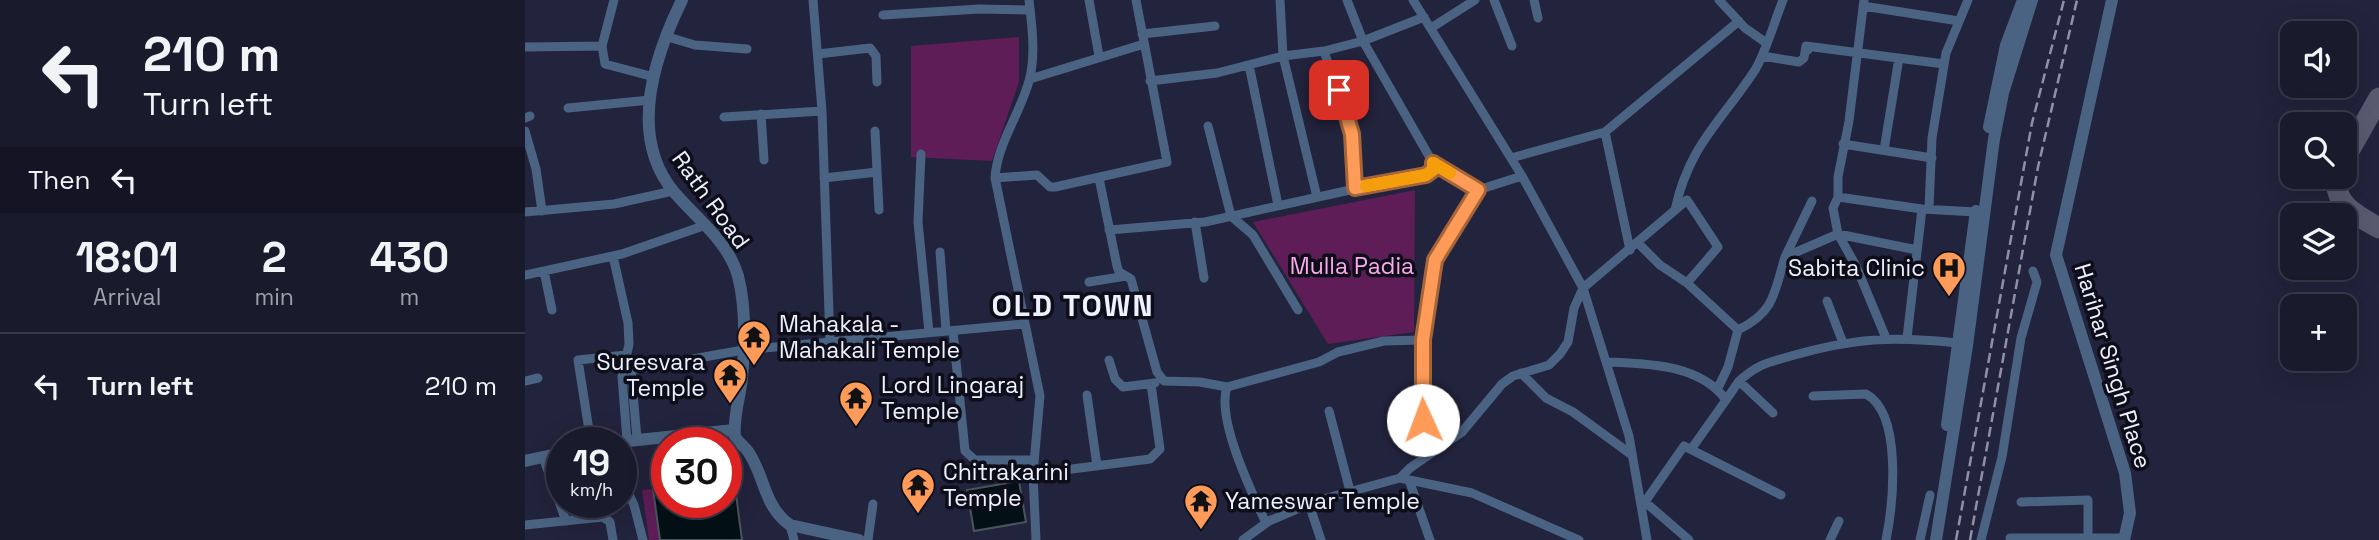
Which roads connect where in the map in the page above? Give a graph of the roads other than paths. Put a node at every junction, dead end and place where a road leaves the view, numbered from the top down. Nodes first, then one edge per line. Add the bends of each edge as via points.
1 (614, 0) edge
2 (682, 0) edge
3 (813, 0) edge
4 (1089, 0) edge
5 (1136, 0) edge
6 (1280, 0) edge
7 (1347, 0) edge
8 (1413, 0) edge
9 (1475, 0) edge
10 (1494, 0) edge
11 (1534, 0) edge
12 (1719, 0) edge
13 (1783, 0) edge
14 (1968, 0) edge
15 (2023, 0) edge
16 (2032, 0) edge
17 (2112, 0) edge
18 (1863, 3) edge
19 (1030, 5) edge
20 (883, 15) dead end
21 (1425, 17) junction
22 (1538, 18) dead end
23 (1739, 21) junction
24 (1959, 21) junction
25 (1215, 26) dead end
26 (1431, 28) junction
27 (1142, 34) junction
28 (668, 37) junction
29 (1363, 41) junction
30 (1765, 42) junction
31 (1144, 44) junction
32 (603, 46) junction
33 (1513, 46) dead end
34 (525, 47) edge
35 (747, 49) dead end
36 (1324, 51) junction
37 (1857, 53) junction
38 (818, 54) junction
39 (1099, 56) junction
40 (1283, 56) junction
41 (1762, 56) junction
42 (1899, 58) junction
43 (1944, 64) junction
44 (1249, 65) junction
45 (654, 78) junction
46 (1030, 79) junction
47 (1150, 81) junction
48 (877, 82) dead end
49 (650, 100) junction
50 (568, 108) dead end
51 (823, 111) junction
52 (761, 114) junction
53 (724, 117) dead end
54 (1208, 126) dead end
55 (525, 131) edge
56 (875, 131) dead end
57 (1605, 132) junction
58 (1843, 144) junction
59 (1884, 150) junction
60 (921, 153) dead end
61 (1511, 158) junction
62 (1932, 158) junction
63 (764, 160) dead end
64 (1433, 163) junction
65 (877, 172) junction
66 (1522, 176) junction
67 (824, 177) junction
68 (995, 178) junction
69 (1099, 178) junction
70 (1355, 188) junction
71 (1478, 190) junction
72 (673, 191) junction
73 (1317, 197) junction
74 (1838, 197) junction
75 (1812, 201) dead end
76 (1277, 205) junction
77 (1926, 208) junction
78 (879, 210) dead end
79 (1675, 210) junction
80 (542, 211) junction
81 (525, 212) edge
82 (1976, 212) junction
83 (1231, 216) junction
84 (1195, 222) junction
85 (706, 225) junction
86 (1109, 230) junction
87 (1839, 234) junction
88 (1638, 243) junction
89 (1630, 250) junction
90 (1917, 250) junction
91 (940, 251) dead end
92 (613, 256) junction
93 (1785, 257) junction
94 (544, 271) junction
95 (2032, 271) dead end
96 (525, 275) edge
97 (1128, 276) junction
98 (1204, 278) dead end
99 (1089, 282) dead end
100 (1687, 283) junction
101 (1583, 288) junction
102 (1827, 302) dead end
103 (552, 310) dead end
104 (1298, 310) dead end
105 (1024, 324) junction
106 (1738, 330) junction
107 (949, 331) junction
108 (929, 332) junction
109 (1886, 338) junction
110 (1907, 338) junction
111 (1423, 340) junction
112 (830, 342) junction
113 (1843, 343) junction
114 (1957, 343) junction
115 (743, 350) junction
116 (626, 355) junction
117 (1109, 360) dead end
118 (1607, 362) junction
119 (1521, 373) junction
120 (538, 378) dead end
121 (1164, 381) junction
122 (1739, 381) junction
123 (525, 382) edge
124 (1151, 384) junction
125 (1227, 387) junction
126 (1717, 390) junction
127 (1087, 396) dead end
128 (1813, 396) dead end
129 (1726, 400) junction
130 (1329, 411) dead end
131 (1773, 413) dead end
132 (588, 427) edge
133 (630, 427) edge
134 (632, 427) edge
135 (734, 427) edge
136 (742, 447) edge
137 (1436, 448) junction
138 (1692, 448) junction
139 (1632, 455) junction
140 (546, 456) edge
141 (543, 457) junction
142 (1033, 460) junction
143 (525, 461) edge
144 (1097, 466) junction
145 (1033, 474) junction
146 (1405, 479) junction
147 (1350, 491) junction
148 (1781, 495) dead end
149 (1930, 495) dead end
150 (2021, 502) dead end
151 (1309, 503) junction
152 (873, 504) dead end
153 (1643, 504) junction
154 (637, 518) edge
155 (1839, 520) dead end
156 (566, 521) junction
157 (1266, 523) junction
158 (525, 525) edge
159 (790, 525) junction
160 (2010, 538) dead end
161 (2088, 538) junction
162 (2124, 539) edge
163 (613, 540) edge
164 (643, 540) edge
165 (794, 540) edge
166 (859, 540) edge
167 (868, 540) edge
168 (1036, 540) edge
169 (1244, 540) edge
170 (1321, 540) edge
171 (1430, 540) edge
172 (1579, 540) edge
173 (1647, 540) edge
174 (1689, 540) edge
175 (1830, 540) edge
176 (1887, 540) edge
177 (1920, 540) edge
178 (1934, 540) edge
179 (1981, 540) edge

1 - 32 street
2 - 28 street, Rath Road
3 - 38 street
4 - 39 street
5 - 27 street
6 - 40 street
7 - 29 street
8 - 21 street
9 - 26 street
10 - 33 street
11 - 22 street
12 - 23 street
13 - 30 street
14 - 24 street
15 - 82 street via 2006,45 1992,105
16 - 178 street via 1994,139
17 - 162 street, Harihar Singh Place via 2056,255 2126,473 2130,513
18 - 24 street
18 - 37 street
19 - 20 street
19 - 46 street
21 - 26 street
21 - 29 street
23 - 30 street
23 - 57 street
24 - 43 street
25 - 27 street
26 - 61 street
27 - 31 street
28 - 35 street via 695,45
28 - 45 street, Rath Road
29 - 36 street
29 - 64 street
30 - 41 street
31 - 39 street
31 - 47 street
32 - 34 street
32 - 45 street via 609,67
36 - 40 street
36 - 70 street via 1352,134
37 - 41 street via 1807,48 1799,62
37 - 42 street
37 - 58 street
38 - 48 street via 870,48 876,56
38 - 51 street
39 - 46 street
40 - 44 street
40 - 73 street
41 - 79 street via 1700,142 1681,179
42 - 43 street
42 - 59 street
43 - 62 street
44 - 47 street
44 - 76 street
45 - 49 street, Rath Road
46 - 68 street via 998,156
47 - 69 street via 1167,162
49 - 50 street
49 - 72 street, Rath Road via 652,153
51 - 52 street
51 - 67 street
52 - 53 street
52 - 63 street
54 - 83 street
55 - 80 street
56 - 65 street
57 - 61 street
57 - 89 street
58 - 59 street
58 - 74 street
59 - 62 street
60 - 108 street via 918,222
61 - 66 street
62 - 77 street
64 - 70 street via 1434,169 1426,175
64 - 71 street
65 - 67 street
65 - 78 street
66 - 71 street
66 - 101 street
67 - 112 street
68 - 69 street via 1037,175 1050,187
68 - 105 street
69 - 86 street
70 - 73 street
71 - 111 street via 1435,260
72 - 80 street via 643,200
72 - 85 street, Rath Road
73 - 76 street
74 - 77 street
74 - 87 street via 1833,208
75 - 93 street
76 - 83 street
77 - 82 street
77 - 90 street
79 - 88 street
79 - 100 street via 1687,200 1691,202 1718,247
80 - 81 street
82 - 114 street
83 - 84 street
83 - 104 street via 1253,235
84 - 86 street
84 - 98 street
85 - 92 street
85 - 115 street, Rath Road via 737,274
86 - 97 street via 1119,272
87 - 90 street
87 - 93 street
87 - 109 street
88 - 89 street
88 - 100 street
89 - 101 street
90 - 110 street
91 - 107 street
92 - 94 street
92 - 116 street via 628,323
93 - 106 street via 1772,301 1760,320
94 - 96 street
94 - 103 street
95 - 179 street via 2037,282 2021,338 2002,457
97 - 99 street
97 - 121 street via 1157,372
100 - 106 street
101 - 118 street
101 - 119 street via 1568,342 1560,354 1549,365
102 - 113 street
105 - 107 street
105 - 142 street via 1040,396
106 - 126 street
107 - 108 street
107 - 142 street via 965,452 975,460
108 - 112 street
109 - 110 street
109 - 113 street
110 - 114 street
111 - 125 street via 1384,341 1338,352 1319,362
111 - 137 street via 1421,410
112 - 115 street
113 - 122 street via 1758,365
114 - 178 street
115 - 134 street via 631,370
115 - 135 street, Rath Road
116 - 132 street via 578,360
116 - 133 street via 622,377
117 - 124 street via 1123,387
118 - 126 street via 1656,364 1700,378
118 - 139 street
119 - 137 street via 1502,384 1462,432
119 - 139 street via 1546,398
120 - 123 street
121 - 124 street
121 - 125 street
122 - 129 street
122 - 131 street
124 - 144 street via 1160,449 1150,459
125 - 157 street via 1233,442
126 - 129 street
127 - 144 street
128 - 176 street via 1866,394 1889,425 1892,476
129 - 138 street
130 - 147 street
136 - 159 street via 769,502
137 - 146 street
138 - 148 street
138 - 153 street via 1684,446
139 - 153 street
140 - 141 street
141 - 143 street
141 - 156 street
142 - 145 street
144 - 145 street
145 - 168 street
146 - 147 street
146 - 171 street
146 - 172 street via 1472,493
147 - 151 street
149 - 177 street
150 - 161 street via 2088,500
151 - 157 street
151 - 170 street
152 - 167 street
153 - 173 street
153 - 174 street
154 - 164 street
155 - 175 street
156 - 158 street
156 - 163 street via 607,517
157 - 169 street
159 - 165 street
159 - 166 street
160 - 161 street
161 - 162 street

